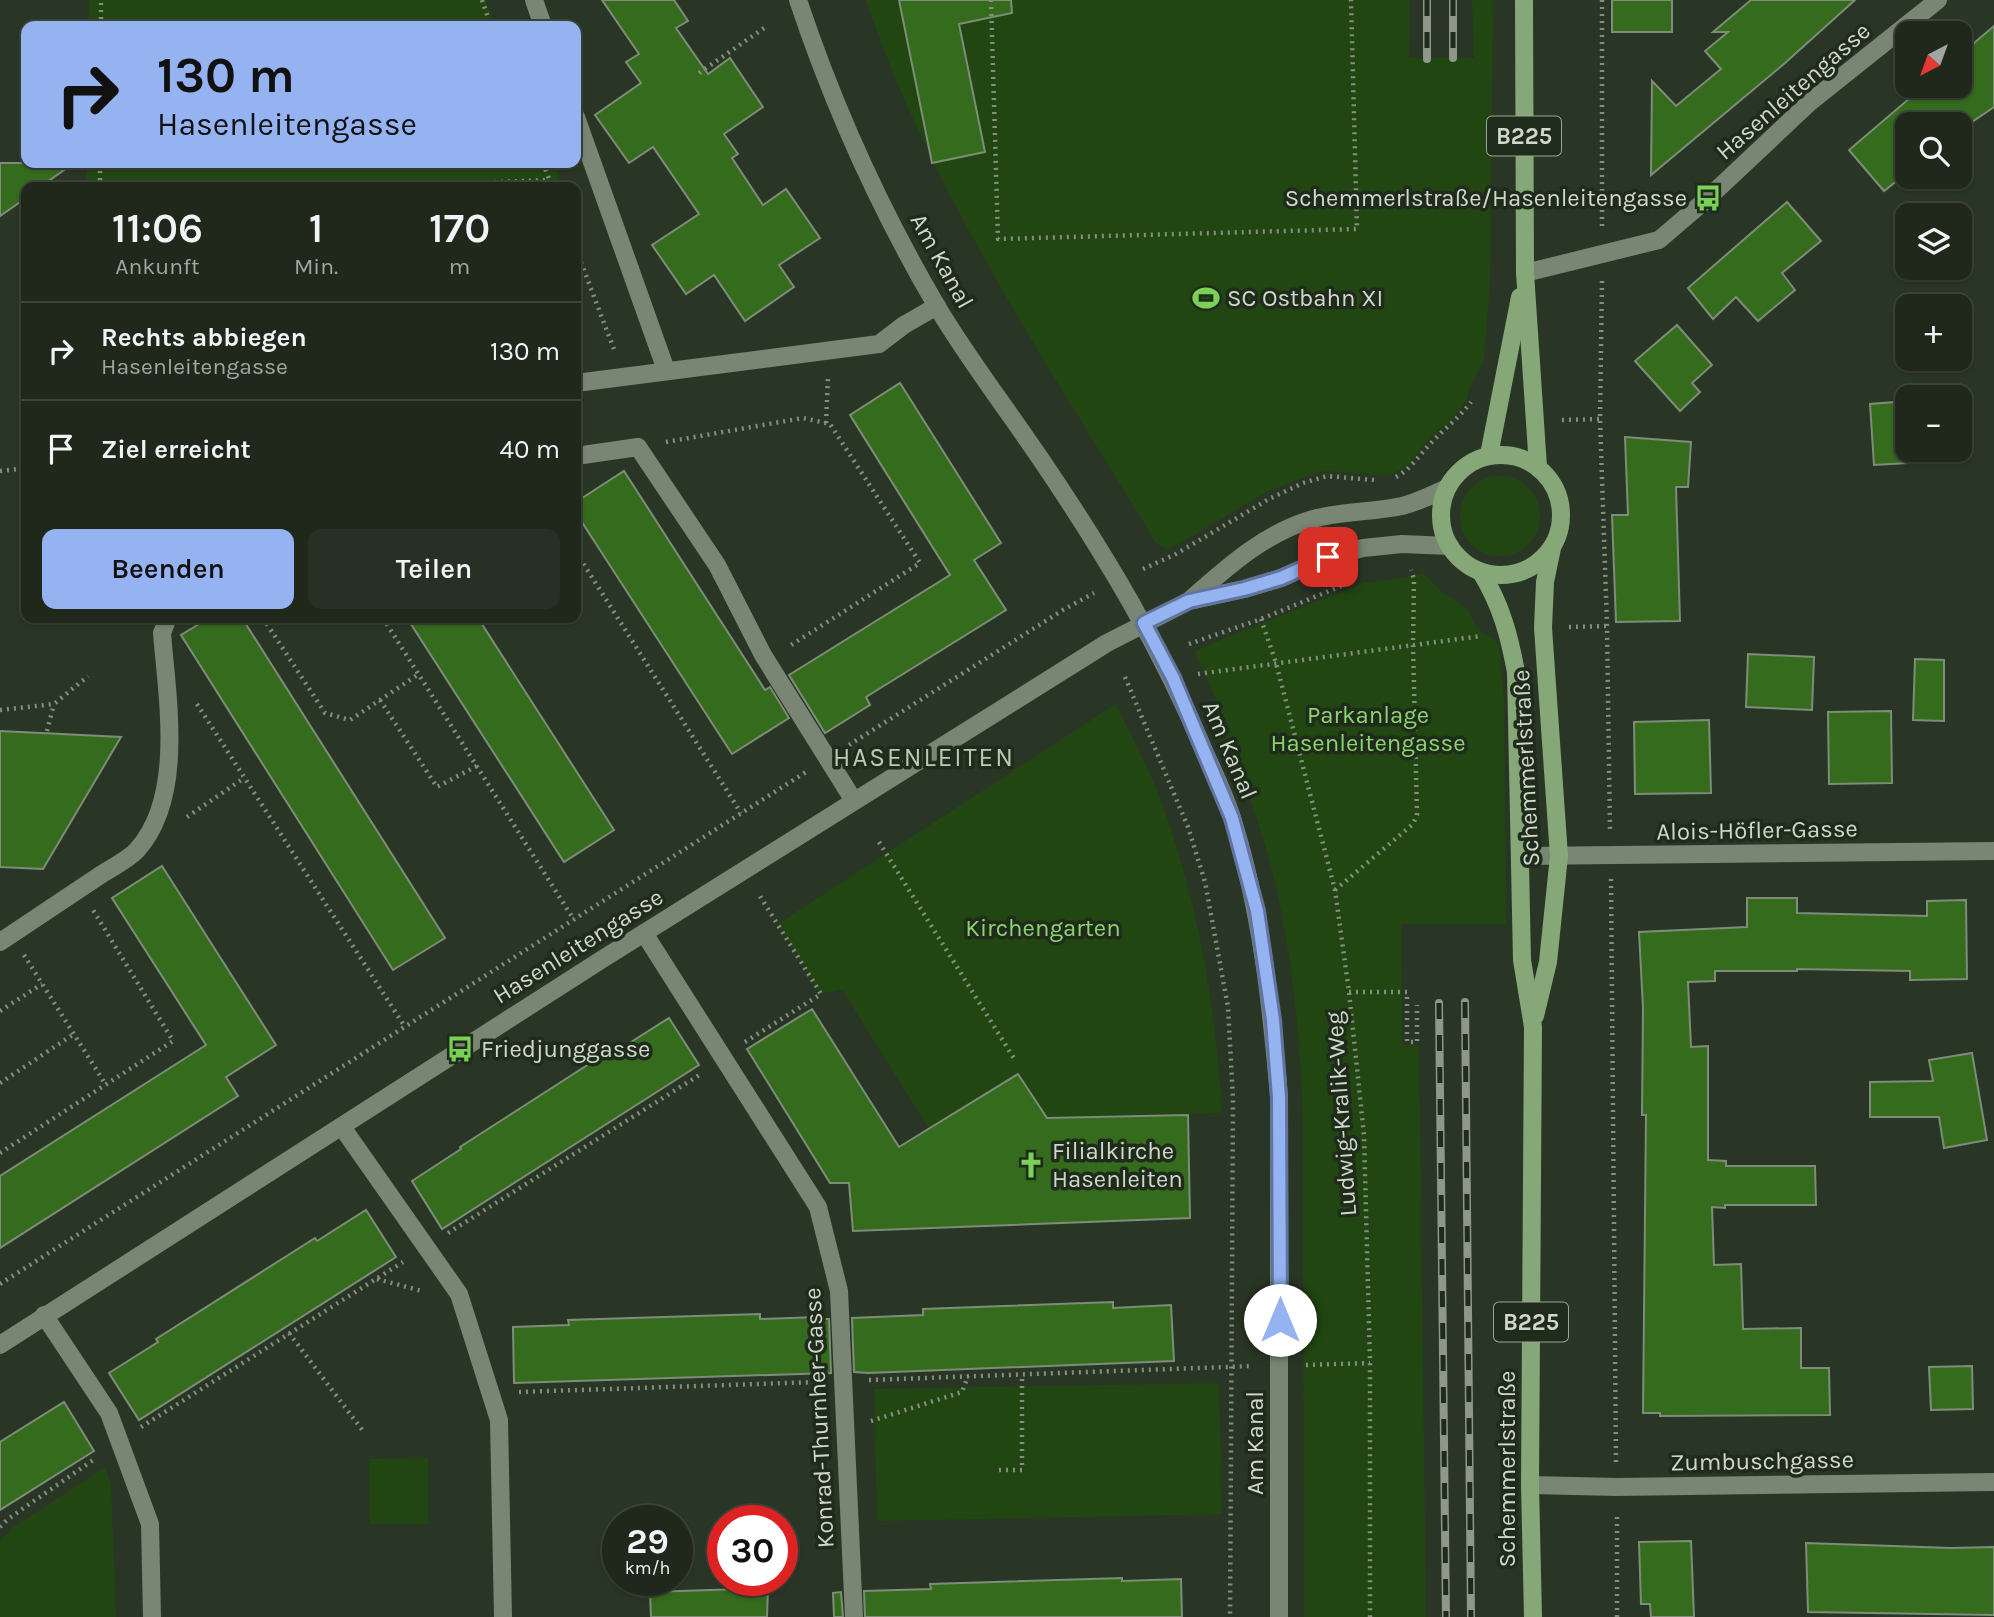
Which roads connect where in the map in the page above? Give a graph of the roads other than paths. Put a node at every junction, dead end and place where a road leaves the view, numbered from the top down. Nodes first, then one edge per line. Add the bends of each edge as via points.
1 (534, 0) edge
2 (798, 0) edge
3 (1524, 0) edge
4 (1938, 0) edge
5 (541, 21) edge
6 (581, 131) edge
7 (1525, 273) junction
8 (937, 306) junction
9 (666, 370) junction
10 (581, 382) edge
11 (581, 455) edge
12 (1489, 455) junction
13 (1538, 467) junction
14 (1447, 488) junction
15 (1450, 546) junction
16 (1552, 548) junction
17 (1481, 572) junction
18 (1189, 601) junction
19 (165, 623) edge
20 (1144, 623) junction
21 (854, 801) junction
22 (1994, 851) edge
23 (1521, 856) junction
24 (1559, 856) junction
25 (643, 933) junction
26 (5, 938) edge
27 (1533, 1027) junction
28 (342, 1127) junction
29 (44, 1315) junction
30 (0, 1345) edge
31 (1994, 1482) edge
32 (1530, 1485) junction
33 (152, 1617) edge
34 (503, 1617) edge
35 (854, 1617) edge
36 (1279, 1617) edge
37 (1533, 1617) edge

1 - 5 street
2 - 8 street, Am Kanal via 852,137
3 - 7 main road, B225
4 - 7 street, Hasenleitengasse via 1809,103 1659,240
6 - 9 street
7 - 12 main road, B225
7 - 13 main road, B225
8 - 9 street via 879,344
8 - 20 street, Am Kanal
9 - 10 street
11 - 21 street via 638,447 717,565 767,660
12 - 13 main road via 1514,456
12 - 14 main road via 1458,472
13 - 16 main road, B225 via 1553,482 1562,507
14 - 15 main road via 1441,508
14 - 18 street, Hasenleitengasse via 1401,506 1351,511 1293,527 1227,567
15 - 17 main road, B225 via 1462,561
15 - 18 street, Hasenleitengasse via 1363,548 1328,557 1281,578
16 - 17 main road via 1537,564 1519,573
16 - 24 main road, Schemmerlstraße / B225 via 1543,628
17 - 23 main road, Schemmerlstraße / B225 via 1509,631 1516,672
18 - 20 street, Hasenleitengasse
19 - 26 street via 162,633 168,773 153,824 137,851
20 - 21 street, Hasenleitengasse
20 - 36 street, Am Kanal via 1173,678 1232,818 1257,911 1273,1020 1279,1097
21 - 25 street, Hasenleitengasse
22 - 24 street, Alois-Höfler-Gasse
23 - 24 street, Alois-Höfler-Gasse
23 - 27 main road, Schemmerlstraße / B225 via 1522,960
24 - 27 main road, Schemmerlstraße / B225 via 1548,962
25 - 28 street, Hasenleitengasse
25 - 35 street, Konrad-Thurnher-Gasse via 818,1207 839,1291
27 - 32 main road, Schemmerlstraße / B225
28 - 29 street, Hasenleitengasse
28 - 34 street via 459,1294 499,1420
29 - 30 street, Hasenleitengasse
29 - 33 street via 109,1413 150,1524
31 - 32 street, Zumbuschgasse
32 - 37 main road, Schemmerlstraße / B225

